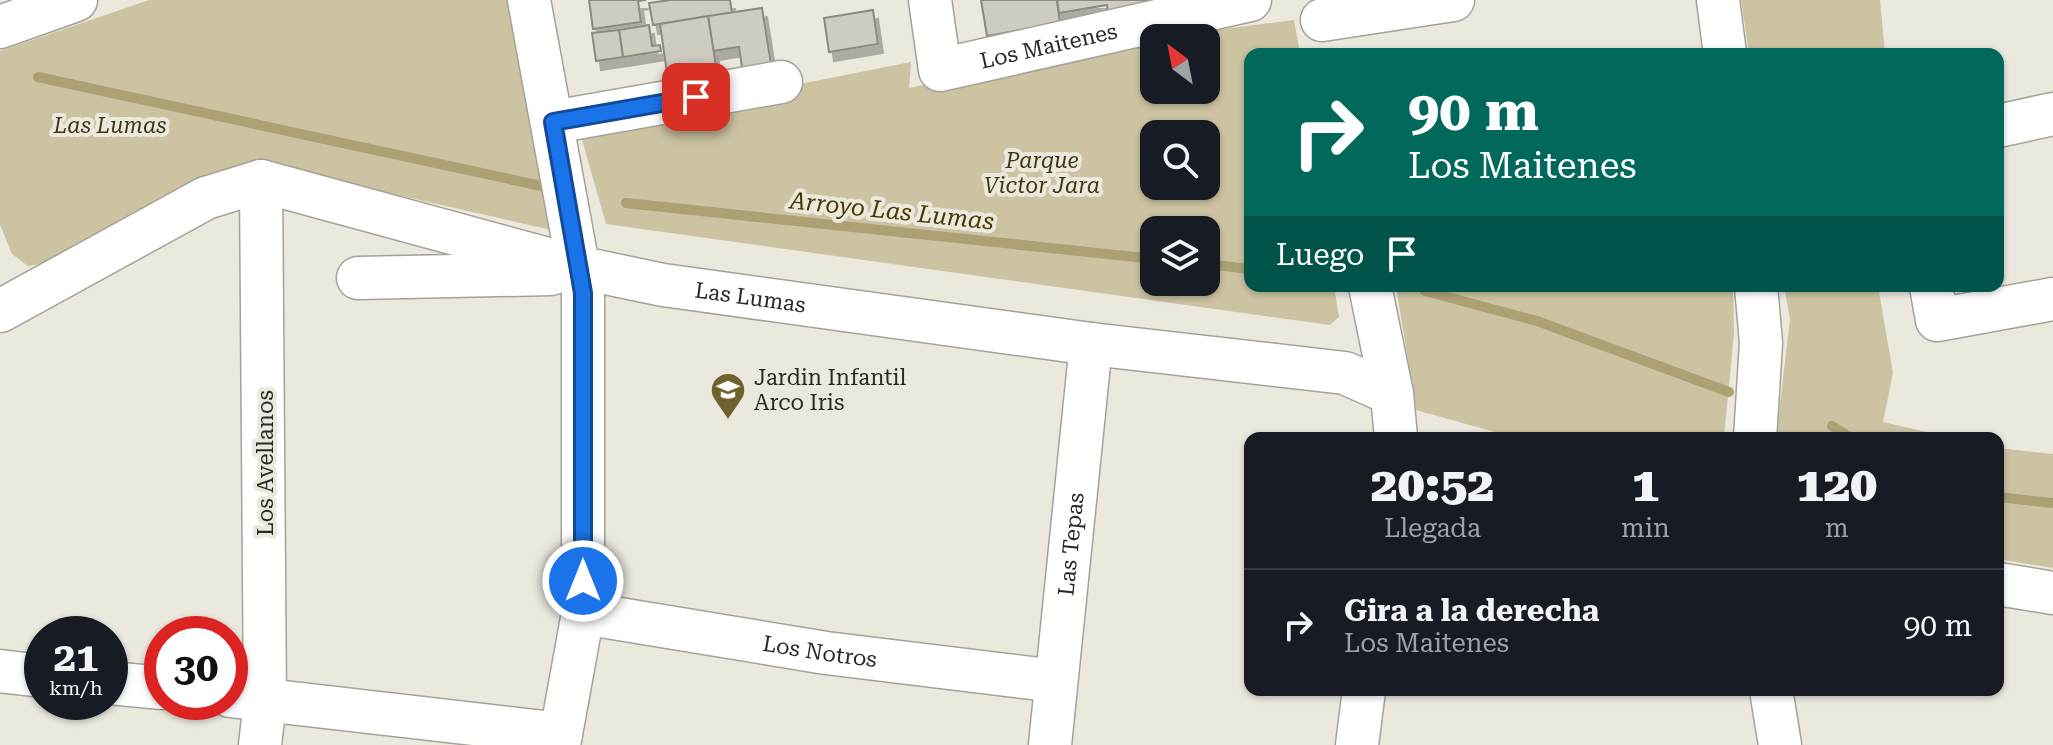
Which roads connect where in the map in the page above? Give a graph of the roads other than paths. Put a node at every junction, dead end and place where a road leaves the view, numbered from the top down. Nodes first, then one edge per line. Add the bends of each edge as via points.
1 (76, 0) edge
2 (529, 0) edge
3 (930, 0) edge
4 (1250, 0) edge
5 (1453, 0) edge
6 (1718, 0) edge
7 (1323, 25) edge
8 (0, 27) edge
9 (1724, 48) edge
10 (781, 82) dead end
11 (2053, 114) edge
12 (553, 122) junction
13 (2004, 125) edge
14 (261, 181) junction
15 (358, 278) dead end
16 (580, 280) junction
17 (1371, 292) edge
18 (1757, 292) edge
19 (2053, 299) edge
20 (1934, 303) edge
21 (0, 311) edge
22 (1091, 344) junction
23 (1392, 394) junction
24 (1395, 432) edge
25 (1755, 432) edge
26 (2004, 585) edge
27 (2053, 593) edge
28 (583, 613) junction
29 (0, 671) edge
30 (24, 674) edge
31 (1056, 681) junction
32 (1363, 696) edge
33 (1772, 696) edge
34 (248, 699) edge
35 (560, 740) edge
36 (260, 745) edge
37 (1050, 745) edge
38 (1357, 745) edge
39 (1780, 745) edge

1 - 8 street
2 - 12 street
3 - 4 street, Los Maitenes via 940,70
5 - 7 street
6 - 9 street
10 - 12 street
11 - 13 street
12 - 16 street
14 - 16 street, Las Lumas
14 - 21 street via 206,198
14 - 34 street, Los Avellanos
15 - 16 street via 553,274
16 - 22 street, Las Lumas via 663,285
16 - 28 street
17 - 23 street
18 - 25 street via 1761,343
19 - 20 street
22 - 23 street, Las Lumas via 1345,373
22 - 31 street, Las Tepas
23 - 24 street
26 - 27 street
28 - 31 street, Los Notros via 826,653
28 - 35 street
29 - 30 street
31 - 37 street, Las Tepas
32 - 38 street
33 - 39 street
34 - 35 street
34 - 36 street, Los Avellanos

